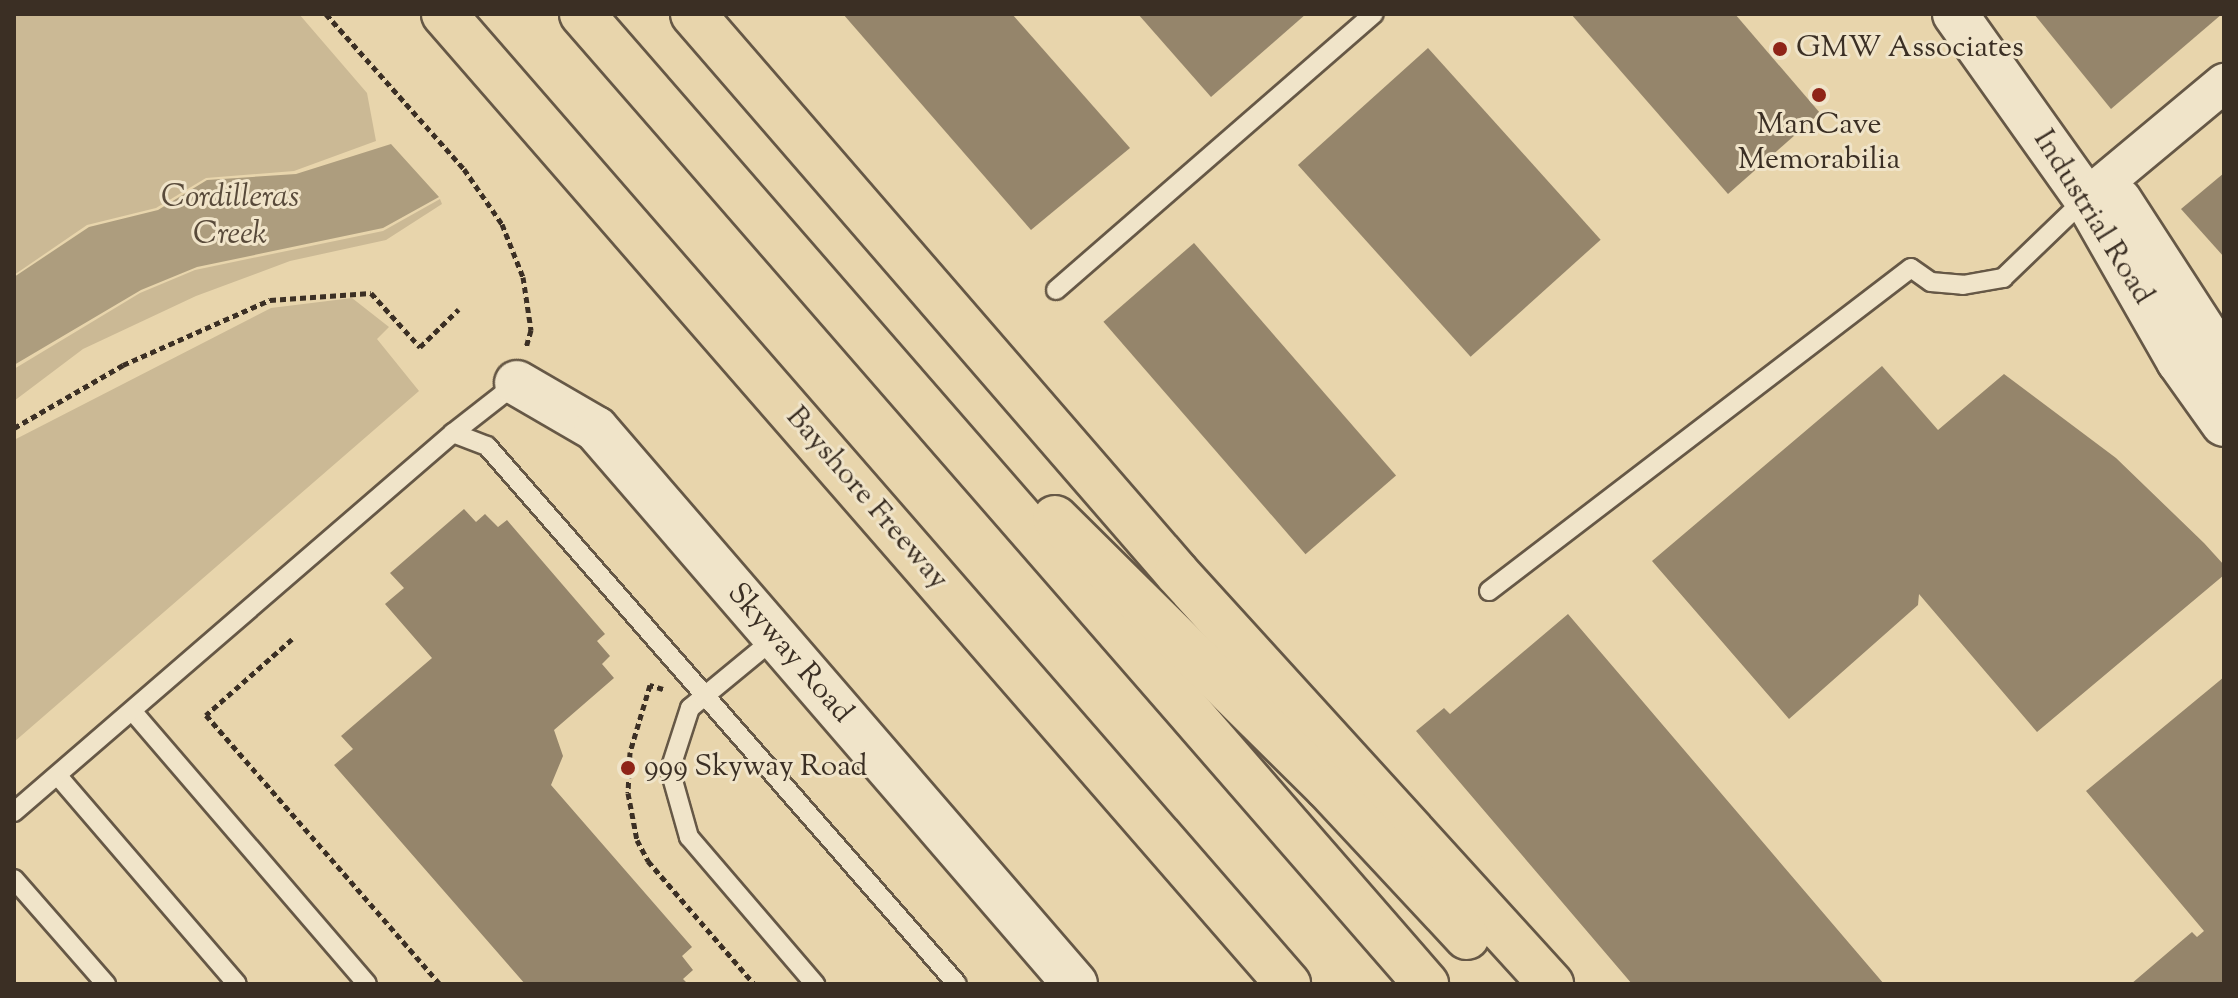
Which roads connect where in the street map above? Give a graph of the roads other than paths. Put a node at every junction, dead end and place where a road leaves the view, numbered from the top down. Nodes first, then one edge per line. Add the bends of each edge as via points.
1 (444, 14) edge
2 (582, 14) edge
3 (693, 14) edge
4 (1374, 14) edge
5 (1955, 14) edge
6 (1985, 14) edge
7 (2224, 83) edge
8 (2096, 190) junction
9 (809, 275) junction
10 (1056, 290) dead end
11 (2224, 362) edge
12 (517, 383) joint
13 (2224, 424) edge
14 (453, 433) junction
15 (1489, 591) dead end
16 (775, 638) junction
17 (703, 696) junction
18 (134, 713) junction
19 (58, 776) junction
20 (14, 812) edge
21 (14, 879) edge
22 (106, 984) edge
23 (237, 984) edge
24 (367, 984) edge
25 (815, 984) edge
26 (957, 984) edge
27 (1075, 984) edge
28 (1288, 984) edge
29 (1426, 984) edge
30 (1511, 984) edge
31 (1551, 984) edge

1 - 28 highway, Bayshore Freeway
2 - 9 highway
3 - 31 highway via 1177,573
4 - 10 lane
5 - 8 main road, Industrial Road
6 - 8 main road, Industrial Road
7 - 8 street
8 - 11 main road, Industrial Road
8 - 13 main road, Industrial Road via 2179,361
8 - 15 lane via 2003,278 1963,285 1931,282 1911,268
9 - 29 highway
9 - 30 highway via 1327,787
12 - 14 lane
12 - 16 main road, Skyway Road via 596,429
14 - 17 lane via 487,446
14 - 18 lane
16 - 17 lane
16 - 27 main road, Skyway Road
17 - 25 lane via 690,708 670,770 689,837
17 - 26 lane
18 - 19 lane
18 - 24 lane
19 - 20 lane
19 - 23 lane
21 - 22 lane

